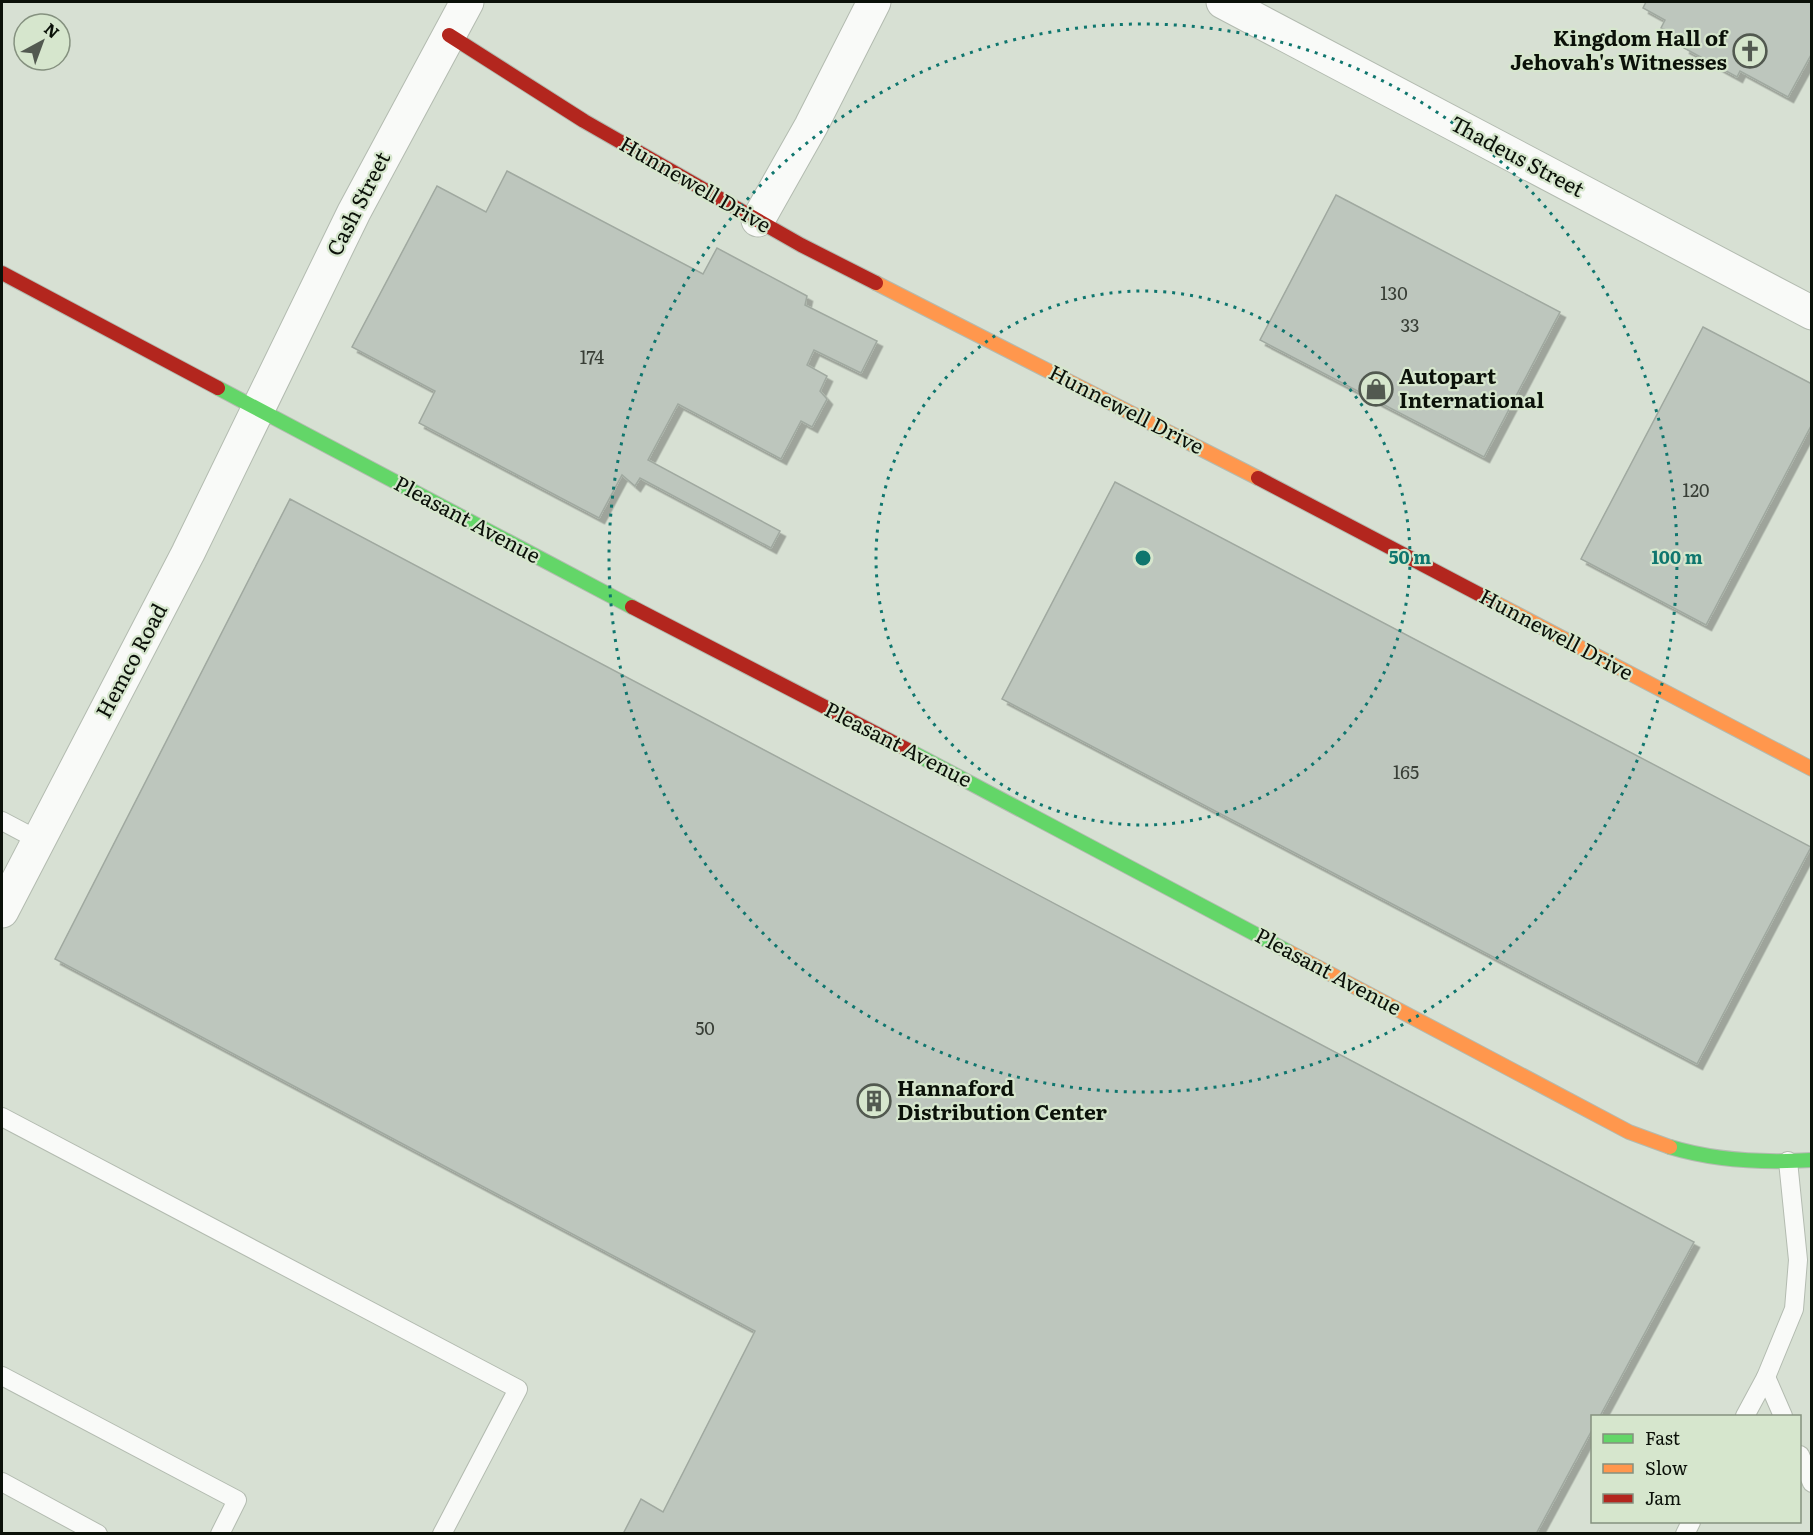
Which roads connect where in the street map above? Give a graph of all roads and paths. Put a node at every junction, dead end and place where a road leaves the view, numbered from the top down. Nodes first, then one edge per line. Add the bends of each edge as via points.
1 (467, 2) edge
2 (874, 2) edge
3 (1223, 2) edge
4 (449, 35) junction
5 (758, 220) junction
6 (2, 273) edge
7 (1812, 313) edge
8 (258, 409) junction
9 (1812, 769) edge
10 (2, 821) edge
11 (38, 840) junction
12 (2, 910) edge
13 (2, 1117) edge
14 (1812, 1160) edge
15 (1788, 1161) junction
16 (1803, 1308) edge
17 (2, 1376) edge
18 (1766, 1377) junction
19 (1746, 1415) edge
20 (1783, 1415) edge
21 (1801, 1457) edge
22 (2, 1482) edge
23 (1812, 1483) edge
24 (98, 1533) edge
25 (220, 1533) edge
26 (442, 1533) edge

1 - 4 street, Cash Street
2 - 5 street
3 - 7 street, Thadeus Street
4 - 5 street, Hunnewell Drive via 584,122
4 - 8 street, Cash Street via 354,212
5 - 9 street, Hunnewell Drive
6 - 8 street, Pleasant Avenue
8 - 11 street, Hemco Road via 188,553
8 - 15 street, Pleasant Avenue via 1629,1132 1709,1156
10 - 11 lane
11 - 12 street, Hemco Road
13 - 26 lane via 518,1389
14 - 15 street, Pleasant Avenue
15 - 16 lane
16 - 18 lane
17 - 25 lane via 237,1500
18 - 19 lane
18 - 20 lane
21 - 23 lane
22 - 24 lane

